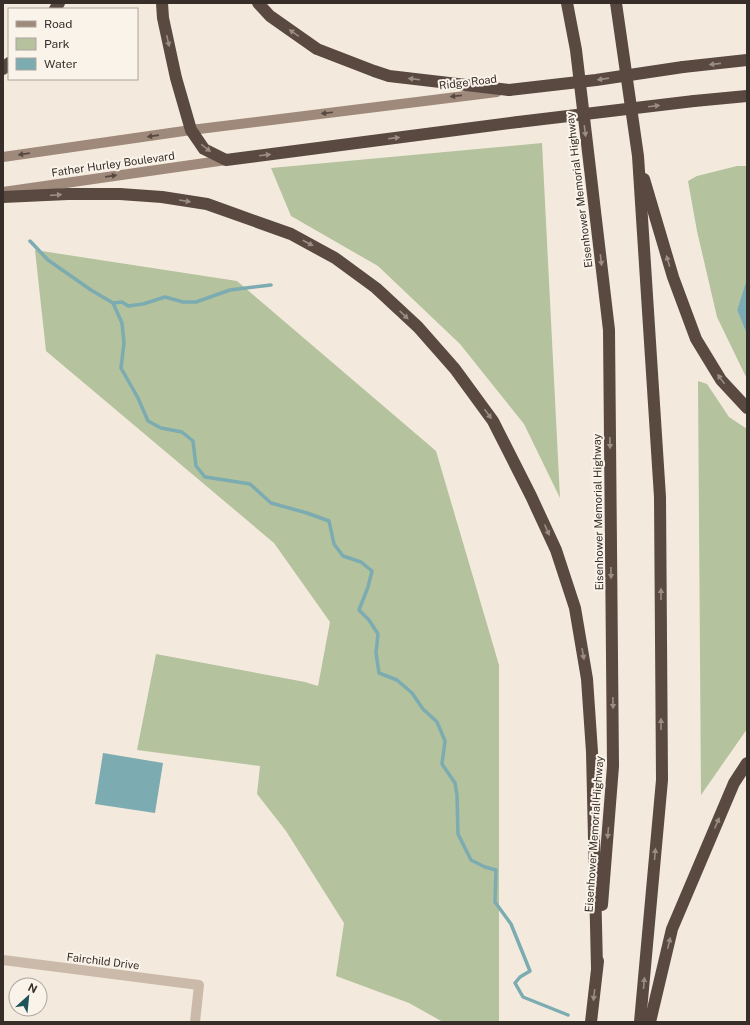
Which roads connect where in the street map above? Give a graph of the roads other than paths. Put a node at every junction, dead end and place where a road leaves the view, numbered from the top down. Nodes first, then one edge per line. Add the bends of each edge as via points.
1 (162, 3) edge
2 (258, 3) edge
3 (563, 3) edge
4 (567, 3) edge
5 (616, 3) edge
6 (576, 50) junction
7 (747, 60) edge
8 (509, 90) junction
9 (744, 97) edge
10 (191, 130) junction
11 (638, 156) junction
12 (3, 157) edge
13 (226, 160) junction
14 (3, 192) edge
15 (3, 197) edge
16 (747, 408) edge
17 (747, 763) edge
18 (3, 960) edge
19 (597, 968) junction
20 (195, 1022) edge
21 (591, 1022) edge
22 (640, 1022) edge
23 (650, 1022) edge

1 -> 10 highway via 176,78
8 -> 2 highway via 374,72 317,49 270,16
3 - 6 highway
4 - 6 highway, Eisenhower Memorial Highway
5 - 11 highway
6 -> 19 highway, Eisenhower Memorial Highway via 609,330 613,766
7 -> 8 highway, Ridge Road, bridge
8 -> 10 main road, Ridge Road
13 -> 9 highway, bridge via 518,122
10 -> 12 main road, Father Hurley Boulevard
10 -> 13 highway via 204,149
16 -> 11 highway via 721,380 696,339 673,277
22 -> 11 highway via 662,764 660,498
14 -> 13 main road, Father Hurley Boulevard
15 -> 19 highway via 68,194 162,197 207,204 291,234 335,258 376,288 418,327 455,369 493,421 532,496 556,550 575,608 588,686
23 -> 17 highway via 672,929 734,783
18 - 20 street, Fairchild Drive via 199,985
19 -> 21 highway, Eisenhower Memorial Highway

